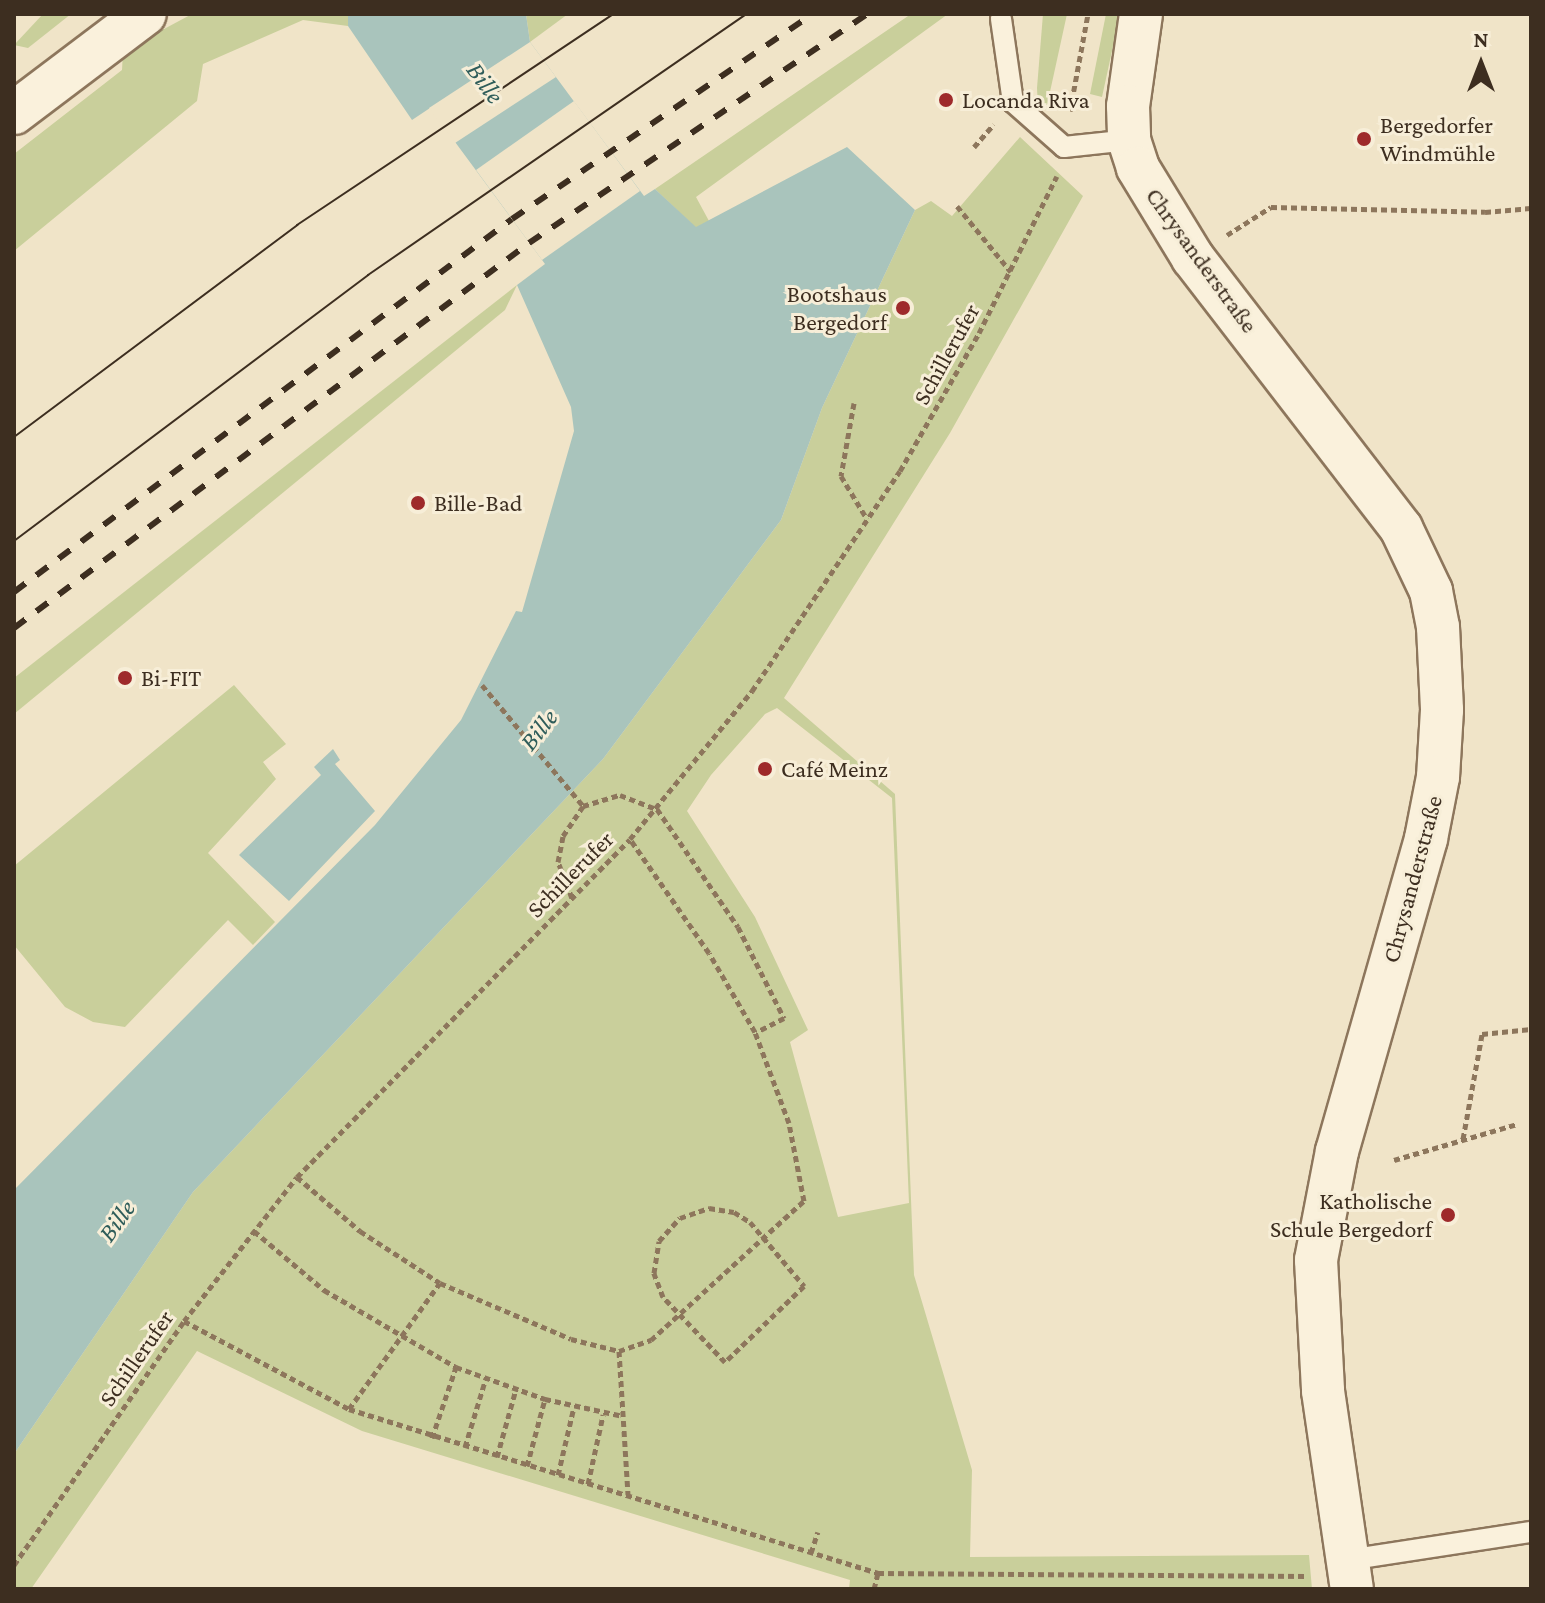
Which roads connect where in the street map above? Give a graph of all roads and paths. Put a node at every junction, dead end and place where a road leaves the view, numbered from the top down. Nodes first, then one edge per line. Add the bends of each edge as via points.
1 (145, 14) edge
2 (1088, 14) edge
3 (1141, 14) edge
4 (1001, 19) dead end
5 (14, 113) edge
6 (1129, 140) junction
7 (1064, 147) junction
8 (957, 206) dead end
9 (1531, 208) edge
10 (1223, 237) dead end
11 (1011, 272) junction
12 (854, 403) dead end
13 (867, 519) junction
14 (482, 685) dead end
15 (583, 806) junction
16 (657, 809) junction
17 (630, 839) junction
18 (572, 898) junction
19 (1531, 1029) edge
20 (755, 1032) junction
21 (1517, 1124) dead end
22 (1463, 1139) junction
23 (1394, 1160) dead end
24 (297, 1177) junction
25 (254, 1231) junction
26 (763, 1238) junction
27 (440, 1283) junction
28 (678, 1313) junction
29 (184, 1321) junction
30 (401, 1337) junction
31 (619, 1351) junction
32 (456, 1367) junction
33 (486, 1378) junction
34 (516, 1389) junction
35 (545, 1399) junction
36 (574, 1407) junction
37 (349, 1409) junction
38 (603, 1415) junction
39 (623, 1416) junction
40 (432, 1438) junction
41 (465, 1447) junction
42 (497, 1457) junction
43 (527, 1466) junction
44 (558, 1475) junction
45 (588, 1484) junction
46 (628, 1495) junction
47 (818, 1532) dead end
48 (1531, 1532) edge
49 (811, 1553) junction
50 (14, 1565) edge
51 (878, 1573) junction
52 (1350, 1575) edge
53 (874, 1589) edge

1 - 5 street
2 - 7 path, Schillerufer
3 - 6 street, Chrysanderstraße via 1131,63
4 - 7 lane via 1013,102
6 - 7 lane
6 - 52 street, Chrysanderstraße via 1153,198 1193,258 1401,528 1431,591 1438,627 1438,777 1426,839 1337,1151 1316,1260 1323,1391
7 - 11 path, Schillerufer via 1053,191
8 - 11 path
9 - 10 path via 1485,212 1271,207
11 - 13 path, Schillerufer via 900,471
12 - 13 path via 841,476
13 - 16 path, Schillerufer via 752,691
14 - 15 path
15 - 16 path via 620,795
15 - 18 path via 563,836 558,862
16 - 17 path, Schillerufer
16 - 20 path via 738,927 784,1018
17 - 18 path, Schillerufer
17 - 20 path via 709,953
18 - 24 path, Schillerufer
19 - 22 path via 1482,1034
20 - 26 path via 789,1123 804,1201
21 - 22 path
22 - 23 path
24 - 25 path, Schillerufer
24 - 27 path via 360,1231
25 - 29 path, Schillerufer
25 - 30 path via 324,1290
26 - 28 path
26 - 28 path via 734,1212 709,1208 680,1218 659,1241 654,1273 663,1297
26 - 28 path via 804,1286 725,1362
27 - 30 path
27 - 31 path via 571,1339
28 - 31 path via 651,1340
29 - 37 path
29 - 50 path, Schillerufer
30 - 32 path
30 - 37 path
31 - 39 path
32 - 33 path
32 - 40 path
33 - 34 path
33 - 41 path
34 - 35 path
34 - 42 path
35 - 36 path
35 - 43 path
36 - 38 path
36 - 44 path
37 - 40 path
38 - 39 path
38 - 45 path
39 - 46 path
40 - 41 path
41 - 42 path
42 - 43 path
43 - 44 path
44 - 45 path
45 - 46 path
46 - 49 path
47 - 49 path
48 - 52 lane
49 - 51 path
51 - 52 path
51 - 53 path

